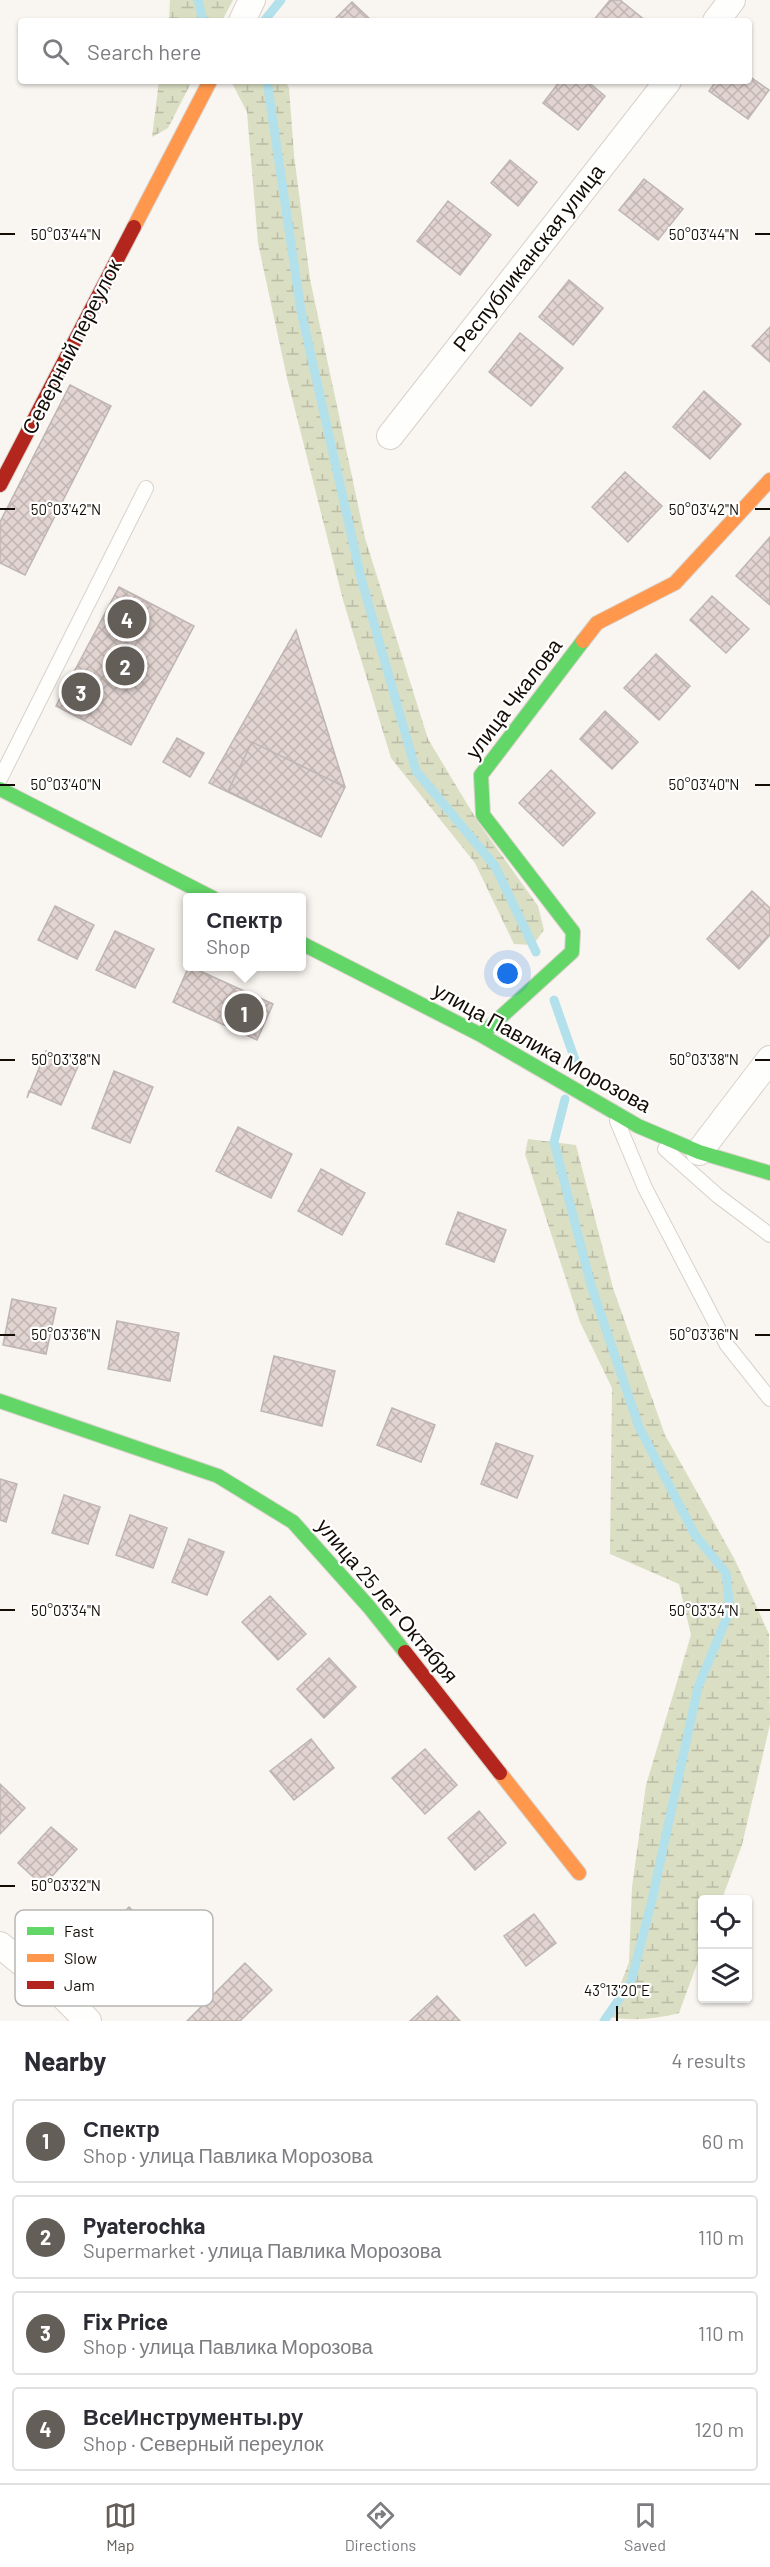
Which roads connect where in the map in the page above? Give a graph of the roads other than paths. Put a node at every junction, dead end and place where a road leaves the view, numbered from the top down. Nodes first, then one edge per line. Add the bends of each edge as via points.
1 (252, 0) edge
2 (732, 0) edge
3 (243, 18) edge
4 (718, 18) edge
5 (208, 84) edge
6 (666, 84) edge
7 (390, 435) dead end
8 (770, 480) edge
9 (0, 485) edge
10 (146, 488) dead end
11 (0, 779) edge
12 (0, 789) edge
13 (205, 893) edge
14 (306, 946) edge
15 (481, 1035) junction
16 (770, 1059) edge
17 (614, 1113) junction
18 (638, 1126) junction
19 (699, 1152) junction
20 (770, 1173) edge
21 (770, 1235) edge
22 (770, 1399) edge
23 (0, 1401) edge
24 (579, 1873) dead end
25 (0, 1945) edge
26 (15, 1957) edge
27 (73, 2006) edge
28 (88, 2021) edge

1 - 3 street
2 - 4 street
5 - 9 street, Северный переулок
6 - 7 street, Республиканская улица
8 - 15 street, улица Чкалова via 675,583 597,623 481,775 483,815 573,932 573,952
10 - 11 lane
12 - 13 street
14 - 15 street, улица Павлика Морозова
15 - 17 street, улица Павлика Морозова
16 - 19 street
17 - 18 street, улица Павлика Морозова
17 - 22 lane via 645,1188 727,1345
18 - 19 street, улица Павлика Морозова
18 - 21 lane via 718,1196
19 - 20 street, улица Павлика Морозова
23 - 24 street, улица 25 лет Октября via 218,1476 293,1522 369,1607
25 - 26 street
27 - 28 street

